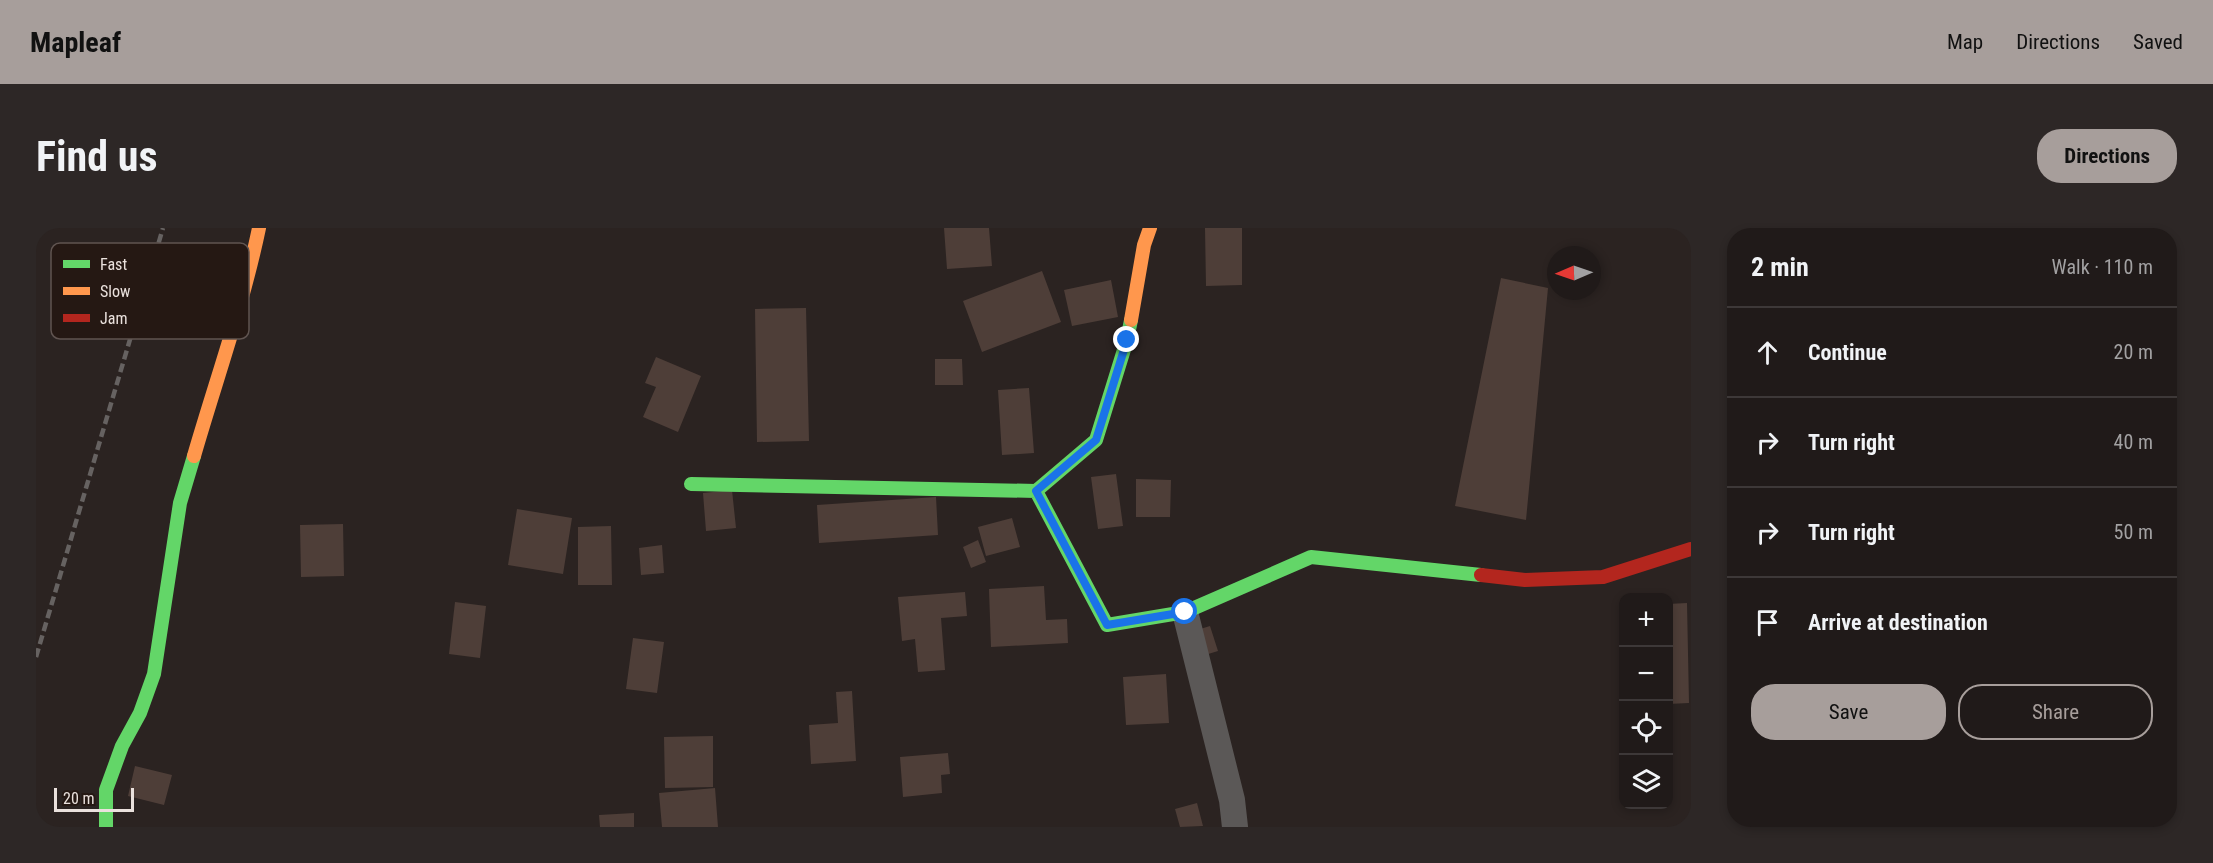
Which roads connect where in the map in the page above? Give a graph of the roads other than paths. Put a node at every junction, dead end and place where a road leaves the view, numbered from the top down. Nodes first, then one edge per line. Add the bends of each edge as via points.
1 (259, 228) edge
2 (1150, 228) edge
3 (249, 276) edge
4 (229, 339) edge
5 (692, 484) dead end
6 (1036, 491) junction
7 (1691, 549) edge
8 (1185, 612) junction
9 (106, 827) edge
10 (1235, 827) edge

1 - 3 street
2 - 6 street via 1127,340 1096,440
4 - 9 street via 180,503 154,674 106,790
5 - 6 street
6 - 8 street via 1107,625
7 - 8 street via 1603,577 1525,580 1311,557
8 - 10 street via 1232,800

